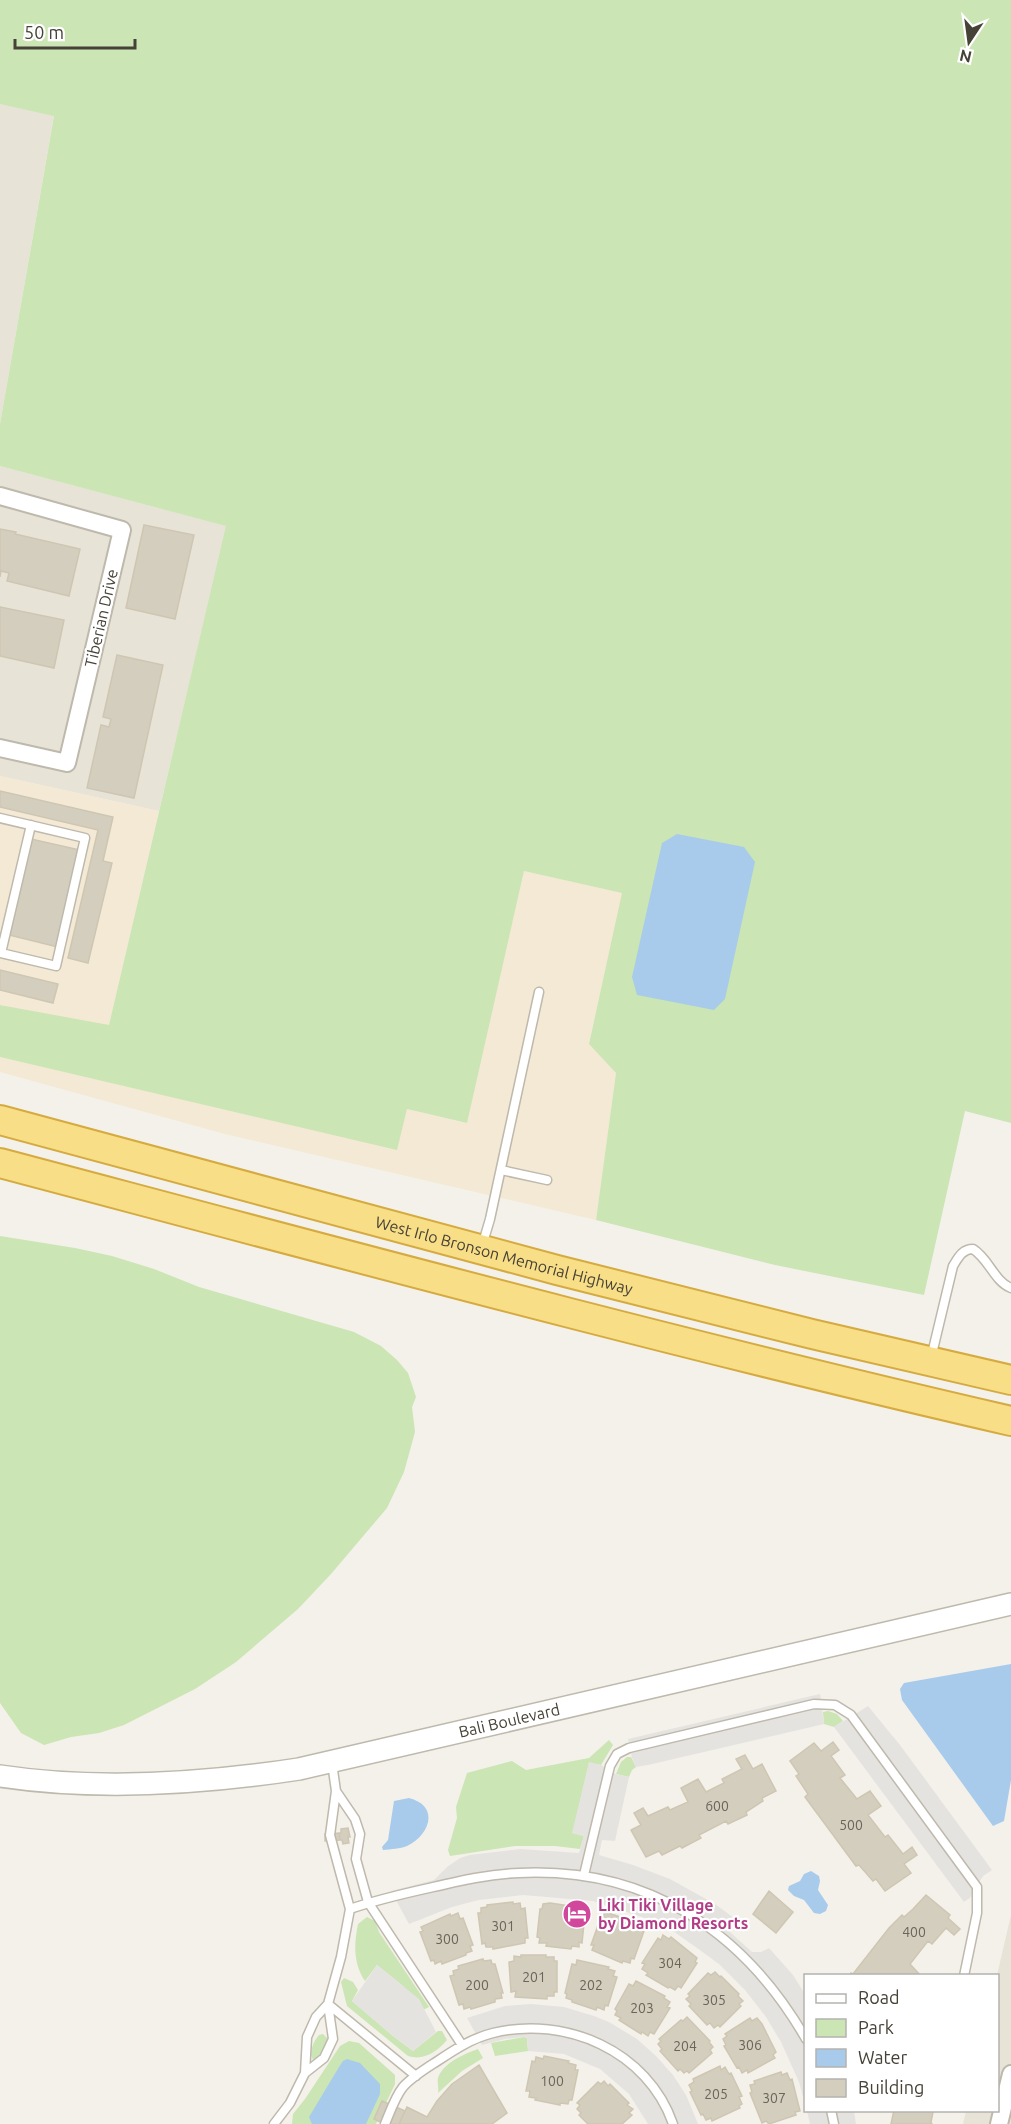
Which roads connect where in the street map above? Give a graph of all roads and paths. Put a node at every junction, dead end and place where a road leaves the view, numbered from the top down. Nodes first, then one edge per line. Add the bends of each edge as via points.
1 (0, 496) edge
2 (0, 748) edge
3 (0, 818) edge
4 (31, 825) junction
5 (539, 992) dead end
6 (0, 1120) edge
7 (0, 1163) edge
8 (501, 1170) junction
9 (547, 1180) dead end
10 (481, 1250) junction
11 (381, 1264) junction
12 (557, 1270) junction
13 (472, 1288) junction
14 (1011, 1288) edge
15 (930, 1361) junction
16 (1011, 1380) edge
17 (1011, 1421) edge
18 (1011, 1604) edge
19 (332, 1763) junction
20 (0, 1776) edge
21 (336, 1791) junction
22 (584, 1875) junction
23 (368, 1902) junction
24 (350, 1909) junction
25 (964, 1974) edge
26 (328, 2004) junction
27 (804, 2036) edge
28 (462, 2045) junction
29 (304, 2073) junction
30 (1011, 2074) edge
31 (416, 2076) junction
32 (274, 2124) edge
33 (385, 2124) edge
34 (673, 2124) edge
35 (999, 2124) edge

1 - 2 street, Tiberian Drive via 122,530 67,763
3 - 4 lane
4 - 4 lane via 85,838 56,966 1,953
5 - 8 lane
6 - 10 highway, West Irlo Bronson Memorial Highway
7 - 11 highway
8 - 9 lane
8 - 10 lane
10 - 11 highway via 447,1264
10 - 12 highway, West Irlo Bronson Memorial Highway
11 - 13 highway
12 - 13 highway via 504,1272 483,1278
12 - 15 highway, West Irlo Bronson Memorial Highway
13 - 17 highway
14 - 15 lane via 1003,1285 973,1249 958,1256 952,1266
15 - 16 highway, West Irlo Bronson Memorial Highway
18 - 19 street, Bali Boulevard
19 - 20 street, Bali Boulevard via 165,1783
19 - 21 lane
21 - 23 lane via 360,1834 356,1858
21 - 24 lane via 330,1835
22 - 23 lane via 540,1872 475,1877
22 - 25 lane via 610,1766 617,1754 814,1704 835,1705 851,1715 977,1887 978,1913
22 - 27 lane via 648,1893 714,1930 752,1964
23 - 24 lane
23 - 28 lane
24 - 26 lane
26 - 29 lane via 316,2017 307,2037
26 - 29 lane via 333,2039 324,2058
26 - 31 lane
28 - 31 lane
28 - 34 lane via 492,2033 522,2028 556,2029 588,2038 618,2054 644,2077
29 - 32 lane via 290,2103
30 - 35 street
31 - 33 lane via 403,2087

